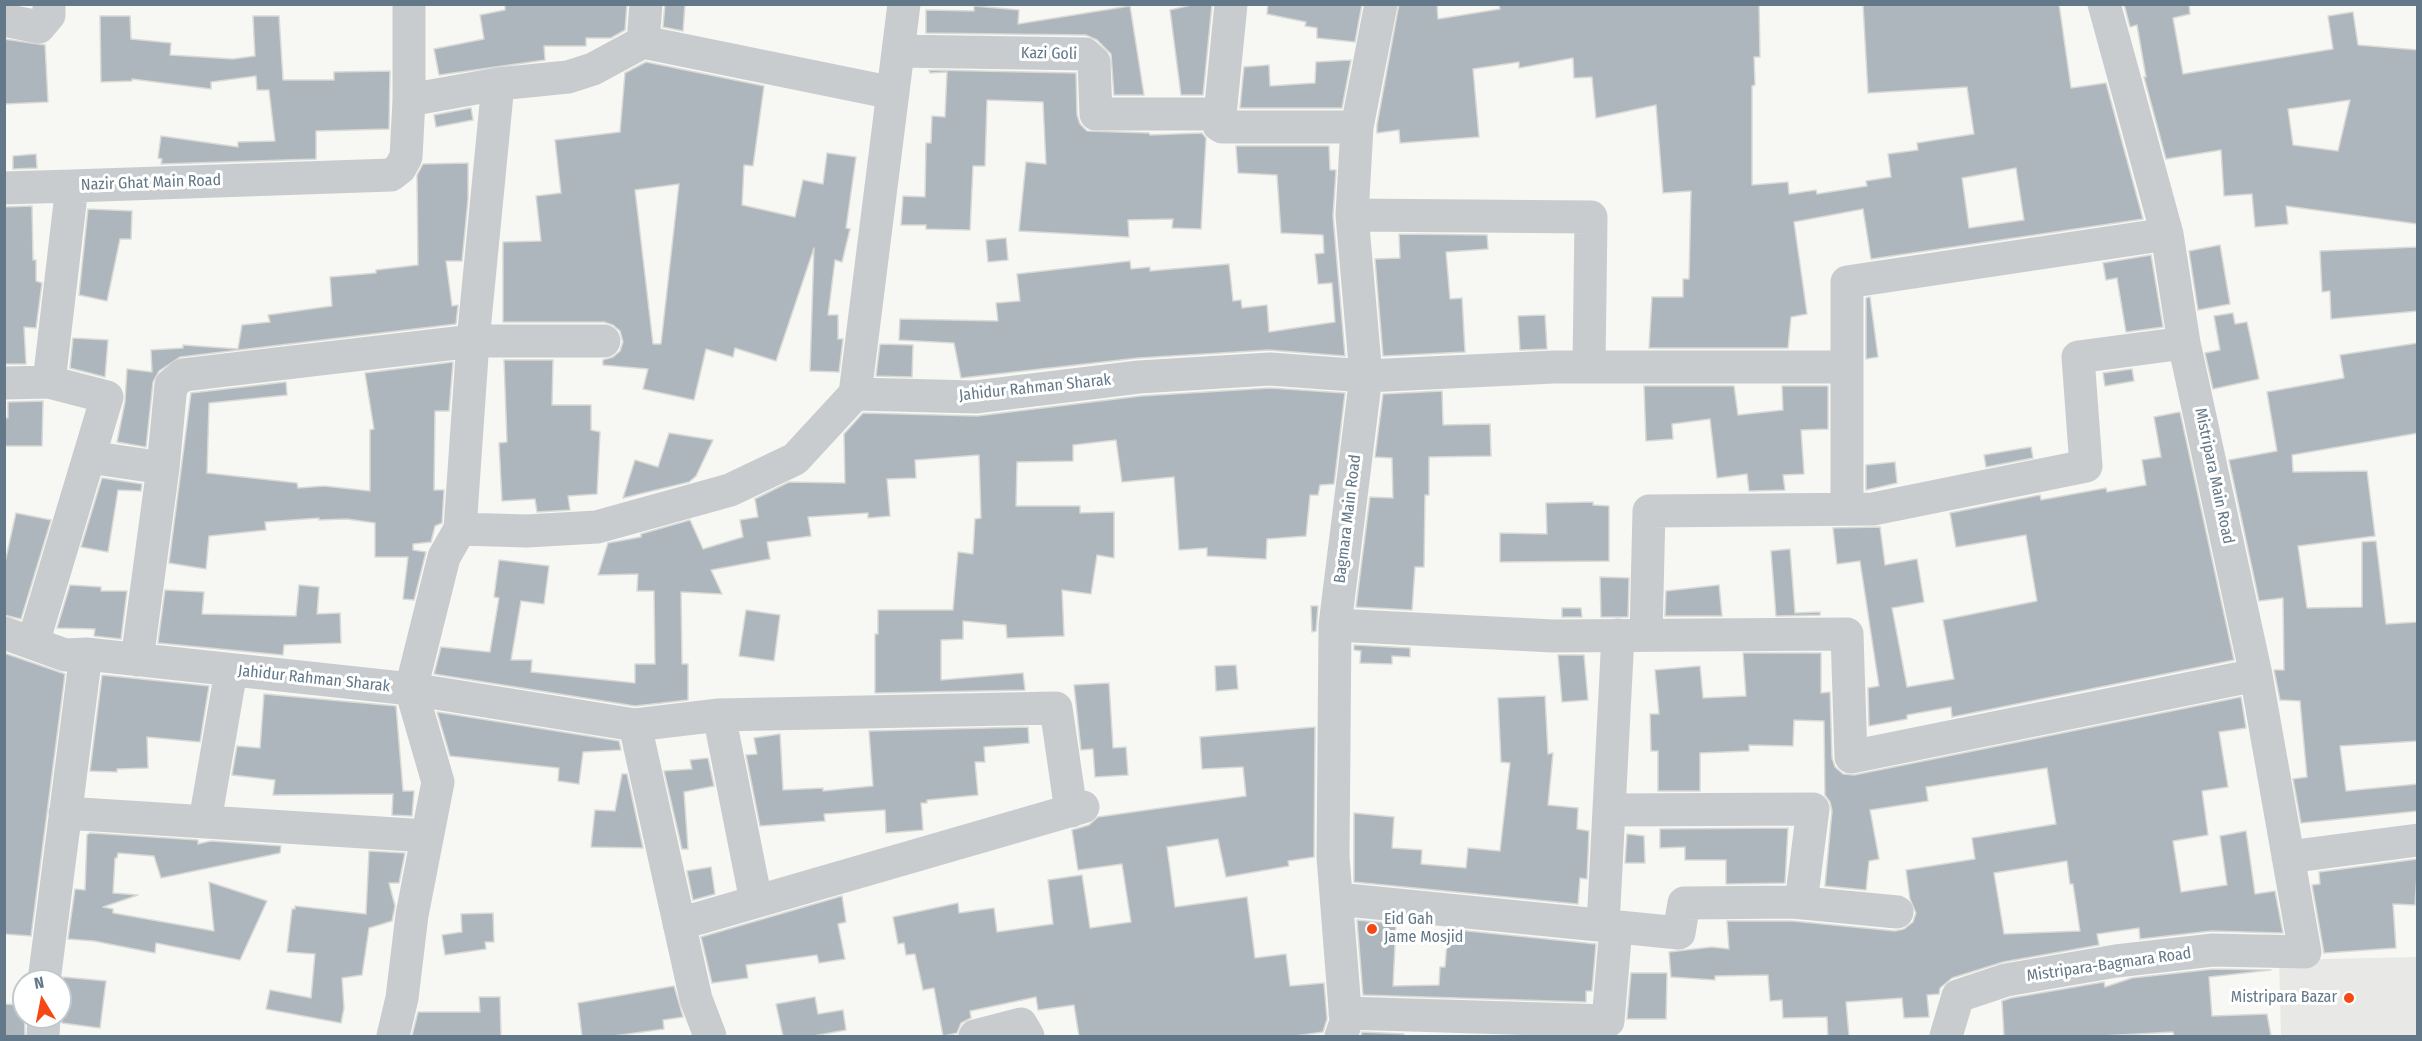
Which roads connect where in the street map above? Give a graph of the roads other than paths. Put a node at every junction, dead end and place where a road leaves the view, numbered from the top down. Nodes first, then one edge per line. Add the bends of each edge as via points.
1 (49, 4) edge
2 (409, 4) edge
3 (646, 4) edge
4 (904, 4) edge
5 (1231, 4) edge
6 (1381, 4) edge
7 (2104, 4) edge
8 (4, 20) edge
9 (643, 42) junction
10 (898, 51) junction
11 (498, 84) junction
12 (893, 93) junction
13 (409, 99) junction
14 (1218, 114) junction
15 (1357, 127) junction
16 (72, 186) junction
17 (4, 188) edge
18 (1352, 215) junction
19 (2167, 234) junction
20 (473, 341) junction
21 (604, 341) dead end
22 (2184, 343) junction
23 (1589, 367) junction
24 (1847, 367) junction
25 (1366, 376) junction
26 (49, 382) junction
27 (4, 383) edge
28 (855, 394) junction
29 (89, 456) junction
30 (163, 468) junction
31 (1847, 509) junction
32 (460, 529) junction
33 (1335, 625) junction
34 (1632, 635) junction
35 (19, 638) edge
36 (86, 654) junction
37 (137, 660) junction
38 (231, 671) junction
39 (2256, 675) junction
40 (411, 689) junction
41 (719, 715) junction
42 (635, 725) junction
43 (1609, 810) junction
44 (65, 813) junction
45 (206, 822) junction
46 (427, 836) junction
47 (2418, 840) edge
48 (2288, 857) junction
49 (1336, 899) junction
50 (756, 902) junction
51 (1801, 903) junction
52 (1897, 912) dead end
53 (679, 924) junction
54 (1610, 926) junction
55 (2305, 952) joint
56 (46, 969) edge
57 (1343, 1025) edge
58 (393, 1036) edge
59 (710, 1036) edge
60 (975, 1036) edge
61 (1028, 1036) edge
62 (1946, 1036) edge

1 - 8 street via 50,15 39,27
2 - 13 street, Nazir Ghat Main Road
3 - 9 street
4 - 10 street
5 - 14 street
6 - 15 street, Bagmara Main Road
7 - 19 street, Mistripara Main Road
9 - 11 street via 593,69 568,77
9 - 12 street
10 - 12 street
10 - 14 street, Kazi Goli via 1085,54 1094,62 1096,114
11 - 13 street
11 - 20 street
12 - 28 street
13 - 16 street, Nazir Ghat Main Road via 406,157 391,175
14 - 15 street via 1222,127
15 - 18 street, Bagmara Main Road
16 - 17 street
16 - 26 street, Nazir Ghat Main Road
18 - 23 street via 1591,218
18 - 25 street, Bagmara Main Road
19 - 22 street, Mistripara Main Road
19 - 24 street via 1847,282
20 - 21 street
20 - 30 street via 183,375 171,385
20 - 32 street
22 - 31 street via 2079,357 2086,466 1873,509
22 - 39 street, Mistripara Main Road
23 - 24 street, Jahidur Rahman Sharak
23 - 25 street, Jahidur Rahman Sharak
24 - 31 street
25 - 28 street, Jahidur Rahman Sharak via 1270,369 1139,377 975,397
25 - 33 street, Bagmara Main Road
26 - 27 street
26 - 29 street via 107,396
28 - 32 street via 795,459 730,489 597,527
29 - 30 street
29 - 35 street
30 - 37 street
31 - 34 street via 1649,511
32 - 40 street, Jahidur Rahman Sharak via 444,557
33 - 34 street via 1553,636
33 - 49 street, Bagmara Main Road
34 - 39 street via 1847,634 1851,757
34 - 43 street
35 - 36 street, Jahidur Rahman Sharak via 65,655
36 - 37 street, Jahidur Rahman Sharak
36 - 44 street
37 - 38 street, Jahidur Rahman Sharak
38 - 40 street, Jahidur Rahman Sharak
38 - 45 street
39 - 48 street, Mistripara Main Road
40 - 42 street
40 - 46 street via 438,782
41 - 42 street
41 - 50 street
41 - 50 street via 1056,708 1077,809
42 - 53 street
43 - 51 street via 1813,810
43 - 54 street
44 - 45 street
44 - 56 street
45 - 46 street
46 - 58 street
47 - 48 street
48 - 55 street, Mistripara Main Road
49 - 54 street
49 - 57 street, Bagmara Main Road
50 - 53 street
51 - 52 street
51 - 54 street via 1684,903 1679,933
53 - 59 street via 696,999
54 - 57 street via 1608,1021
55 - 62 street, Mistripara-Bagmara Road via 2213,950 2006,980 1958,996
60 - 61 street via 1021,1024

